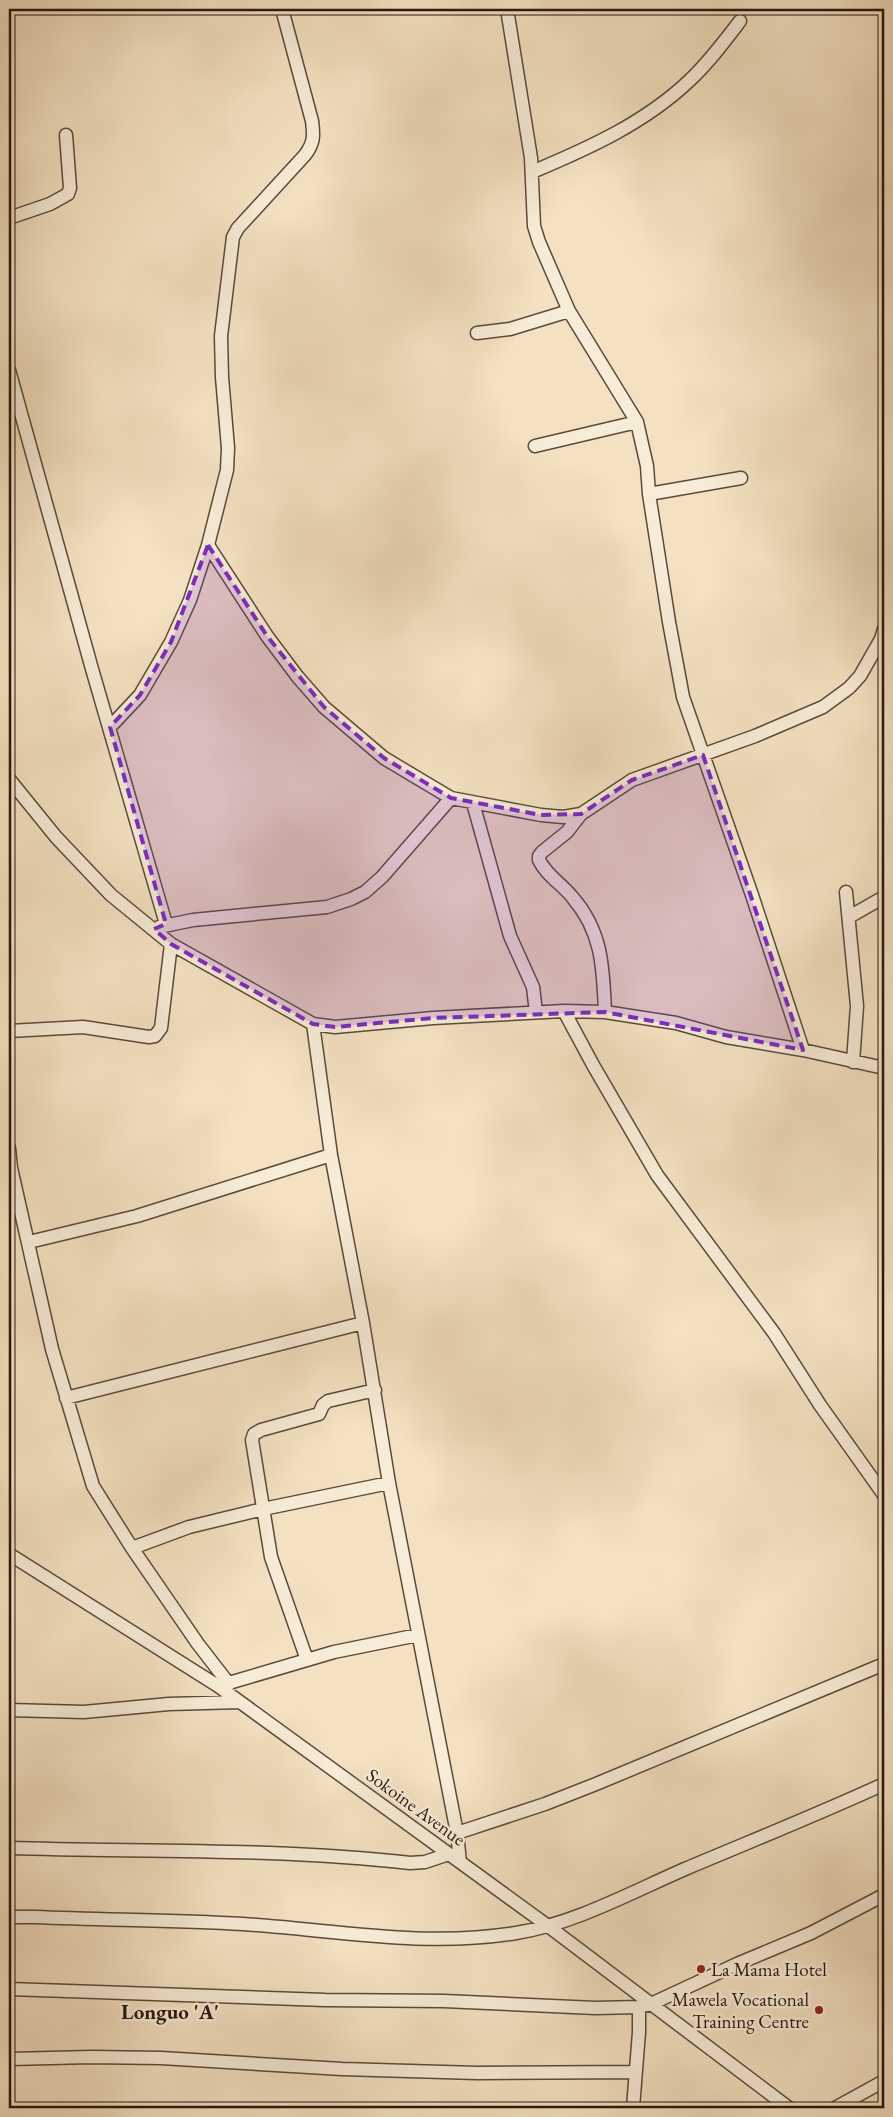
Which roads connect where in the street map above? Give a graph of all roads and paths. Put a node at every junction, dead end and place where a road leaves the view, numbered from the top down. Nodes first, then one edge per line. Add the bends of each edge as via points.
1 (282, 9) edge
2 (507, 9) edge
3 (740, 21) dead end
4 (66, 135) dead end
5 (532, 172) junction
6 (9, 218) edge
7 (569, 311) junction
8 (477, 333) dead end
9 (9, 370) edge
10 (637, 422) junction
11 (535, 446) dead end
12 (741, 478) dead end
13 (650, 494) junction
14 (208, 545) junction
15 (884, 629) edge
16 (110, 727) junction
17 (703, 755) junction
18 (9, 779) edge
19 (450, 798) junction
20 (473, 803) junction
21 (581, 814) junction
22 (846, 892) dead end
23 (884, 897) edge
24 (849, 916) junction
25 (166, 924) junction
26 (154, 929) junction
27 (171, 944) junction
28 (564, 1011) junction
29 (536, 1012) junction
30 (605, 1012) junction
31 (313, 1024) junction
32 (9, 1031) edge
33 (803, 1050) junction
34 (853, 1062) junction
35 (884, 1068) edge
36 (9, 1148) edge
37 (331, 1155) junction
38 (29, 1242) junction
39 (363, 1323) junction
40 (374, 1390) junction
41 (66, 1398) junction
42 (389, 1483) junction
43 (884, 1495) edge
44 (263, 1509) junction
45 (132, 1548) junction
46 (9, 1554) edge
47 (418, 1635) junction
48 (307, 1660) junction
49 (884, 1664) edge
50 (223, 1685) junction
51 (240, 1702) junction
52 (9, 1710) edge
53 (884, 1784) edge
54 (457, 1833) junction
55 (9, 1848) edge
56 (449, 1854) junction
57 (460, 1862) junction
58 (884, 1895) edge
59 (9, 1917) edge
60 (548, 1926) junction
61 (9, 1989) edge
62 (645, 2005) junction
63 (9, 2060) edge
64 (635, 2072) junction
65 (884, 2081) edge
66 (633, 2108) edge
67 (789, 2108) edge
68 (835, 2108) edge

1 - 14 street via 314,139 305,155 233,237 221,336 227,470
2 - 5 street
3 - 5 street via 712,58 656,108 631,126 591,147
4 - 6 street via 68,194
5 - 7 street via 534,226 548,267
7 - 8 street via 510,329
7 - 10 street
9 - 16 street
10 - 11 street
10 - 13 street
12 - 13 street
13 - 17 street via 675,659 683,697
14 - 16 street via 190,600 171,642 140,695
14 - 19 street via 267,636 324,707 384,758
15 - 17 street via 860,676 823,707
16 - 25 street
17 - 21 street via 632,780
17 - 33 street
18 - 26 street via 56,837 111,895
19 - 20 street
19 - 25 street via 382,877 351,899 328,907
20 - 21 street via 541,815
20 - 29 street via 510,936 533,988
21 - 30 street via 567,832 542,852 539,860 573,898 590,924 601,954
22 - 24 street
23 - 24 street
24 - 34 street via 857,1006
25 - 26 street
26 - 27 street
27 - 31 street
27 - 32 street via 161,1028 155,1036 83,1027
28 - 29 street
28 - 30 street
28 - 43 street via 658,1174 774,1334
29 - 31 street via 335,1027
30 - 33 street
31 - 37 street
33 - 34 street
34 - 35 street
36 - 38 street
37 - 38 street via 137,1216
37 - 39 street
38 - 41 street
39 - 40 street
39 - 41 street
40 - 42 street
40 - 44 street via 328,1401 322,1405 319,1414 254,1434 252,1446
41 - 45 street via 93,1486
42 - 44 street
42 - 47 street
44 - 45 street via 189,1527
44 - 48 street via 271,1558
45 - 50 street
46 - 50 street, Sokoine Avenue
47 - 48 street
47 - 54 street
48 - 50 street
49 - 54 street via 596,1784
50 - 51 street, Sokoine Avenue
51 - 52 street via 169,1704 84,1712
51 - 56 street, Sokoine Avenue
53 - 60 street via 822,1813
54 - 57 street
55 - 56 street via 226,1850 410,1863
56 - 57 street, Sokoine Avenue
57 - 60 street, Sokoine Avenue
58 - 62 street via 811,1933
59 - 60 street via 235,1924 433,1939 484,1938
60 - 62 street, Sokoine Avenue
61 - 62 street via 595,2008
62 - 64 street
62 - 67 street, Sokoine Avenue
63 - 64 street via 160,2058 441,2072
64 - 66 street
65 - 68 street

